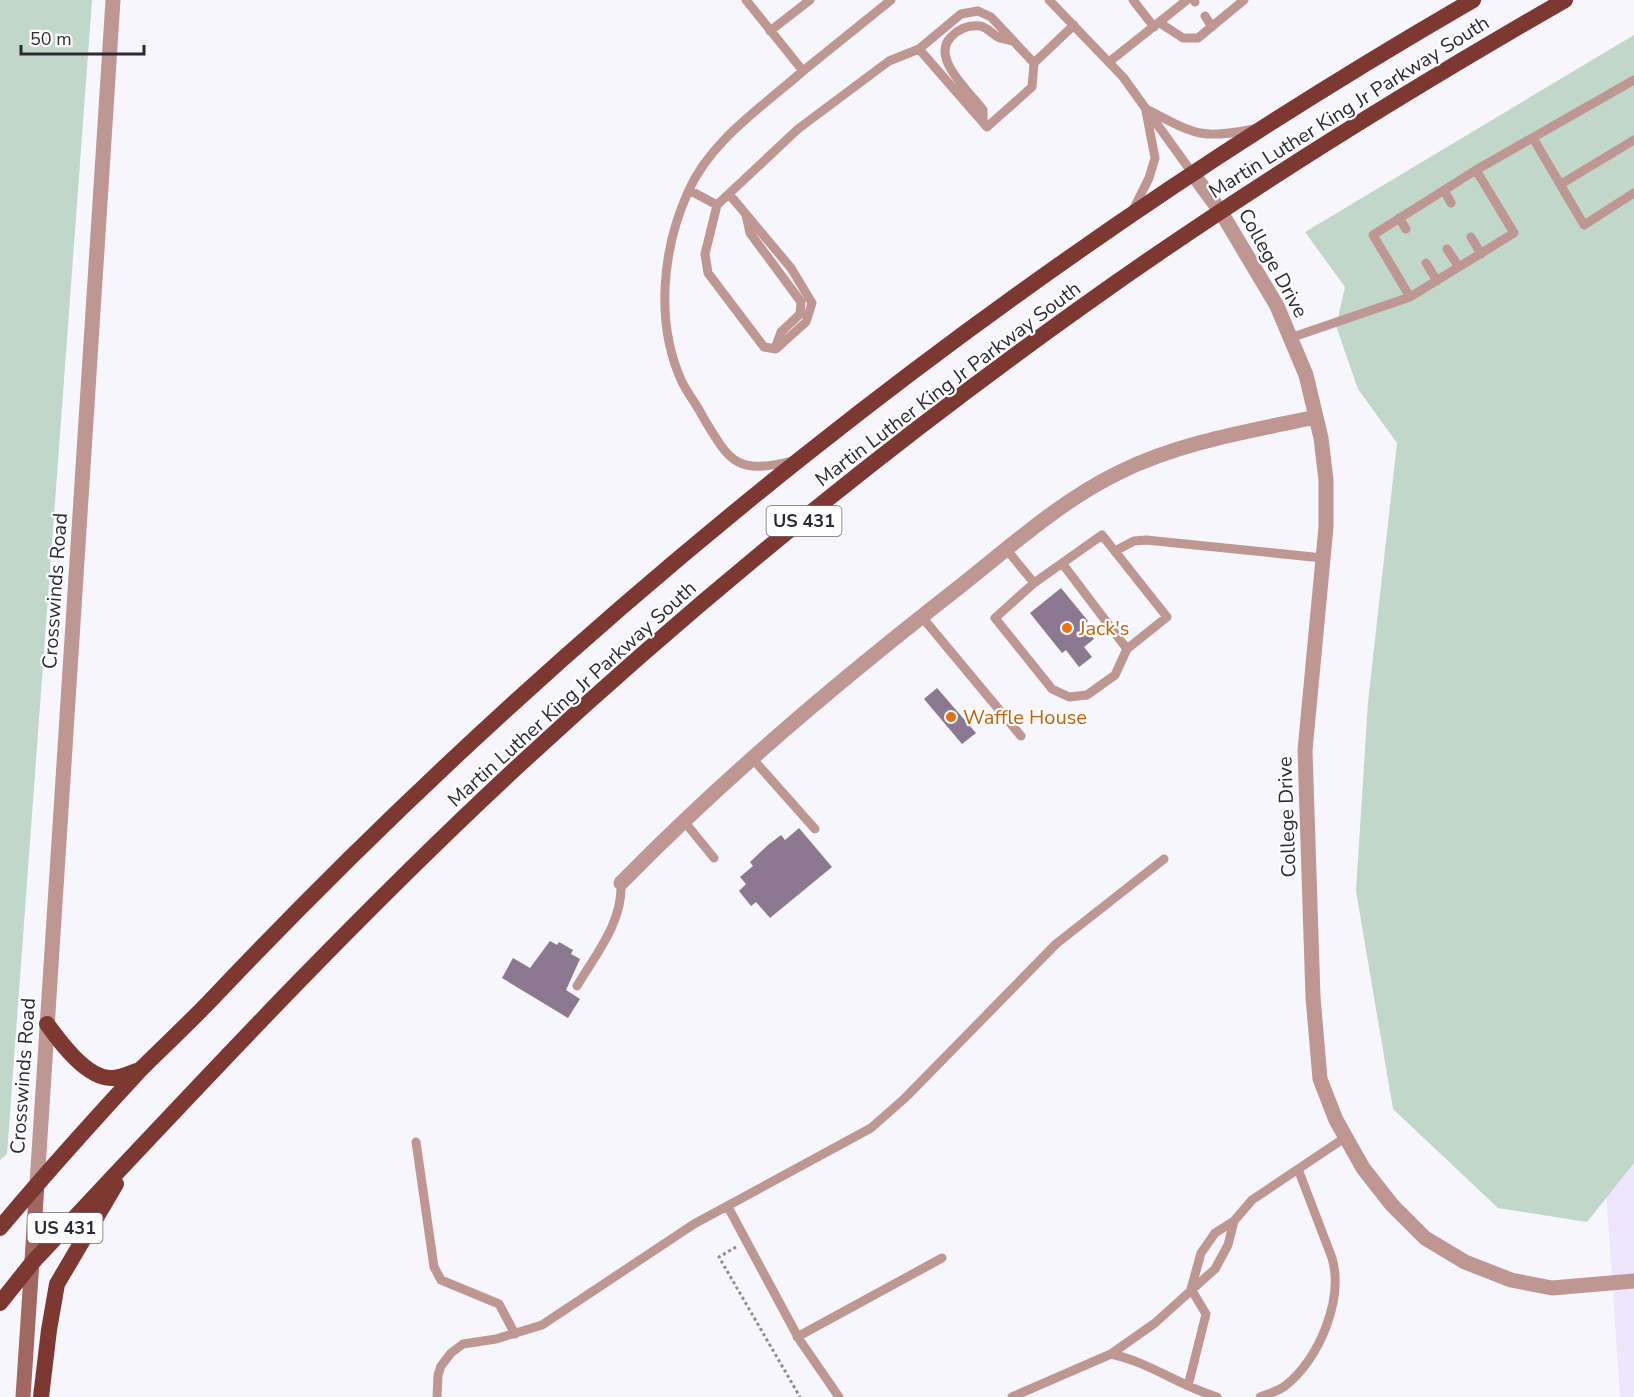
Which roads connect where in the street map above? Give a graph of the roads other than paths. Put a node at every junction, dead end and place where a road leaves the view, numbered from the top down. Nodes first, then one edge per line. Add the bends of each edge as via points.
1 (113, 0) edge
2 (746, 0) edge
3 (810, 0) edge
4 (891, 0) edge
5 (1049, 0) edge
6 (1132, 0) edge
7 (1473, 0) edge
8 (1565, 0) edge
9 (1192, 1) edge
10 (1241, 1) edge
11 (1219, 6) dead end
12 (1205, 16) dead end
13 (1226, 16) junction
14 (1074, 25) junction
15 (1157, 25) junction
16 (1212, 27) junction
17 (770, 31) junction
18 (1013, 41) junction
19 (920, 49) junction
20 (1109, 62) junction
21 (1034, 63) junction
22 (802, 71) junction
23 (1634, 80) edge
24 (1146, 108) junction
25 (983, 121) junction
26 (1264, 127) junction
27 (1533, 138) junction
28 (1634, 140) edge
29 (1476, 170) junction
30 (1193, 174) junction
31 (1561, 184) junction
32 (689, 190) junction
33 (1443, 190) junction
34 (1634, 193) edge
35 (729, 194) junction
36 (1451, 202) dead end
37 (717, 205) junction
38 (1420, 205) junction
39 (1221, 212) junction
40 (1426, 215) dead end
41 (1130, 216) junction
42 (1399, 218) junction
43 (1406, 229) dead end
44 (1471, 237) dead end
45 (1448, 249) dead end
46 (1481, 254) junction
47 (1426, 263) dead end
48 (1459, 267) junction
49 (1437, 280) junction
50 (1410, 297) junction
51 (1290, 338) junction
52 (1316, 417) junction
53 (797, 460) junction
54 (1007, 550) junction
55 (1115, 552) junction
56 (1323, 558) junction
57 (1062, 563) junction
58 (1034, 584) junction
59 (922, 617) junction
60 (1127, 649) junction
61 (1020, 736) dead end
62 (751, 757) junction
63 (683, 820) junction
64 (815, 829) dead end
65 (714, 858) dead end
66 (1164, 859) dead end
67 (621, 883) joint
68 (577, 986) dead end
69 (47, 1024) junction
70 (141, 1070) junction
71 (1346, 1137) junction
72 (416, 1142) dead end
73 (133, 1155) junction
74 (1298, 1169) junction
75 (37, 1184) junction
76 (728, 1207) junction
77 (1234, 1221) junction
78 (0, 1228) edge
79 (942, 1258) dead end
80 (33, 1263) junction
81 (1634, 1281) edge
82 (1191, 1288) junction
83 (0, 1303) edge
84 (515, 1334) junction
85 (797, 1337) junction
86 (1111, 1354) junction
87 (1188, 1386) junction
88 (23, 1397) edge
89 (41, 1397) edge
90 (437, 1397) edge
91 (838, 1397) edge
92 (1012, 1397) edge
93 (1217, 1397) edge
94 (1260, 1397) edge

1 - 69 street, Crosswinds Road
2 - 17 lane
3 - 17 lane
4 - 22 lane
5 - 14 lane
6 - 15 lane
7 - 26 highway, Martin Luther King Jr Parkway South / US 431
8 - 39 highway, Martin Luther King Jr Parkway South / US 431 via 1371,114
9 - 15 lane
10 - 13 lane
11 - 13 lane
12 - 16 lane
13 - 16 lane
14 - 20 lane
14 - 21 lane
15 - 16 lane via 1183,38 1198,38
15 - 20 lane
17 - 22 lane
18 - 19 lane via 991,17 978,11 961,14
18 - 21 lane
18 - 25 lane via 999,38 984,26 970,26 957,30 944,43 943,55 948,66 983,110
19 - 25 lane
19 - 35 lane via 889,62 798,129
20 - 24 lane
21 - 25 lane via 1032,87 987,127
22 - 32 lane via 718,146
23 - 27 lane
24 - 26 lane via 1193,133 1218,136
24 - 30 lane
24 - 41 lane via 1155,158
26 - 30 highway, Martin Luther King Jr Parkway South / US 431
27 - 29 lane
27 - 31 lane
28 - 31 lane
29 - 33 lane
29 - 46 lane via 1514,233
30 - 39 street, College Drive
30 - 41 highway, Martin Luther King Jr Parkway South / US 431
31 - 34 lane via 1584,225
32 - 37 lane
32 - 53 lane via 671,236 664,297 670,348 682,382 726,454 747,467
33 - 36 lane
33 - 38 lane
35 - 37 lane
35 - 37 lane via 746,214 750,233 801,302 800,314 782,332 776,349 764,347 708,273 705,254
38 - 40 lane
38 - 42 lane
39 - 51 street, College Drive via 1277,306
39 - 73 highway, Martin Luther King Jr Parkway South / US 431 via 1082,307 883,457 718,590 515,769 268,1012
41 - 53 highway, Martin Luther King Jr Parkway South / US 431
42 - 43 lane
42 - 50 lane via 1373,235
44 - 46 lane
45 - 48 lane
46 - 48 lane
47 - 49 lane
48 - 49 lane
49 - 50 lane
50 - 51 lane
51 - 52 street, College Drive via 1306,375
52 - 54 street via 1187,446 1122,471 1064,505
52 - 56 street, College Drive via 1326,480
53 - 70 highway, Martin Luther King Jr Parkway South / US 431 via 623,604 478,732 339,866
54 - 58 lane
54 - 59 street
55 - 56 lane via 1134,541 1146,540
55 - 57 lane via 1102,535
55 - 60 lane via 1167,617
56 - 71 street, College Drive via 1305,750 1313,997 1320,1079
57 - 58 lane
57 - 60 lane
58 - 60 lane via 994,618 1057,693 1069,698 1087,695 1116,675
59 - 61 lane
59 - 62 street
62 - 63 street
62 - 64 lane
63 - 65 lane
63 - 67 street
66 - 76 lane via 1056,944 871,1128
67 - 68 lane via 617,918
69 - 70 highway via 65,1049 95,1073 111,1079
69 - 75 street, Crosswinds Road
70 - 75 highway, Martin Luther King Jr Parkway South / US 431
71 - 74 lane
71 - 81 street, College Drive via 1363,1168 1392,1205 1425,1238 1465,1262 1511,1280 1552,1288
72 - 84 lane via 434,1266 441,1280 499,1304
73 - 80 highway, US 431
73 - 89 highway via 57,1284
74 - 77 lane via 1252,1200
74 - 94 lane via 1334,1266 1335,1295 1315,1354 1283,1388
75 - 78 highway, US 431
75 - 80 main road
76 - 84 lane via 694,1224 542,1325
76 - 85 lane
77 - 82 lane via 1228,1245 1215,1269
77 - 82 lane via 1215,1233 1201,1253
79 - 85 lane
80 - 83 highway, US 431
80 - 88 main road
82 - 86 lane via 1155,1323
82 - 87 lane via 1206,1314
84 - 90 lane via 464,1344 451,1353 438,1375
85 - 91 lane
86 - 87 lane via 1147,1365
86 - 92 lane
87 - 93 lane

